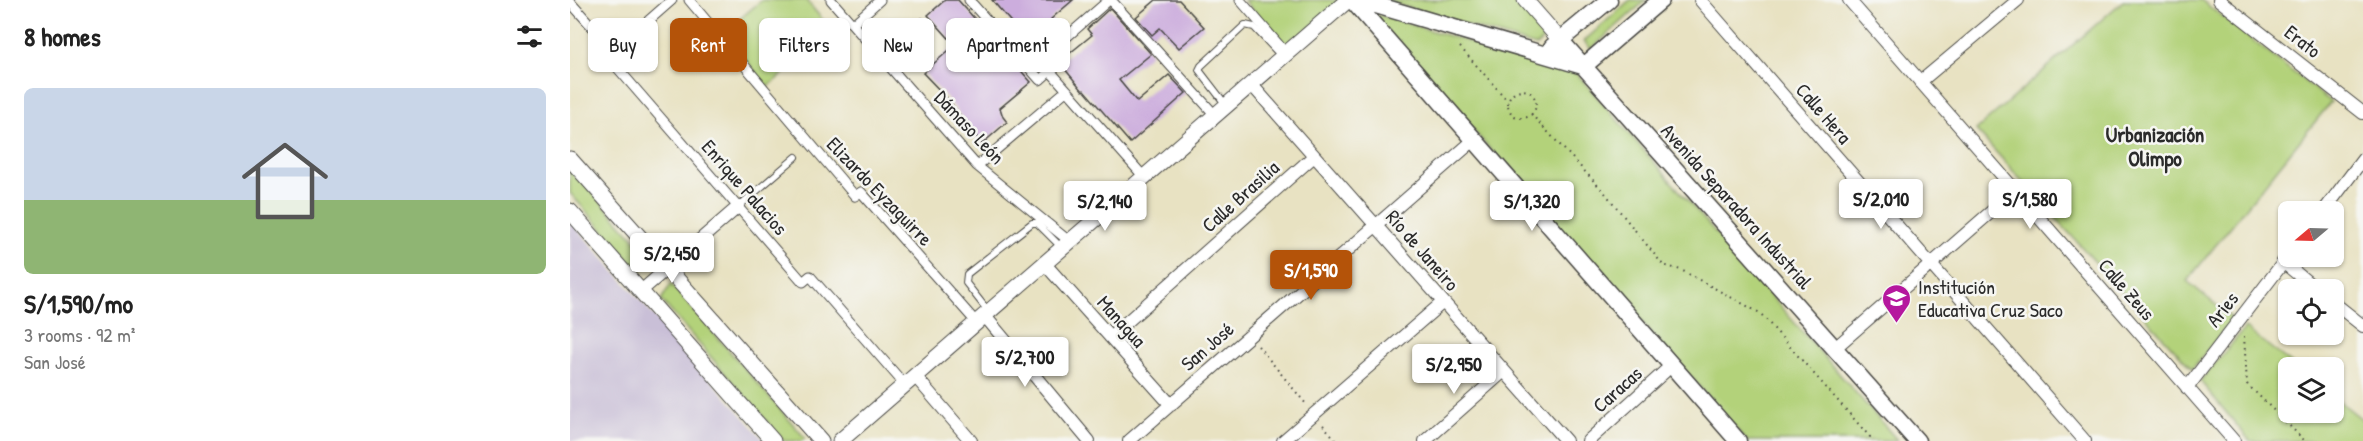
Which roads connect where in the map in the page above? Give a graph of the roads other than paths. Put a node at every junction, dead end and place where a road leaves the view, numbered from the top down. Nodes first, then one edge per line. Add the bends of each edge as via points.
1 (672, 0) edge
2 (689, 0) edge
3 (831, 0) edge
4 (880, 0) edge
5 (969, 0) edge
6 (1110, 0) edge
7 (1240, 0) edge
8 (1348, 0) edge
9 (1352, 0) edge
10 (1359, 0) edge
11 (1525, 0) edge
12 (1609, 0) edge
13 (1661, 0) edge
14 (1700, 0) edge
15 (1849, 0) edge
16 (2018, 0) edge
17 (2219, 0) edge
18 (570, 2) edge
19 (1097, 4) edge
20 (652, 18) edge
21 (985, 18) edge
22 (588, 22) edge
23 (853, 24) junction
24 (1070, 30) edge
25 (1561, 41) junction
26 (1543, 54) junction
27 (1284, 55) junction
28 (1584, 66) junction
29 (621, 72) edge
30 (1032, 72) edge
31 (1049, 72) edge
32 (1051, 72) edge
33 (1920, 82) junction
34 (1251, 84) junction
35 (1067, 90) junction
36 (1220, 110) junction
37 (2363, 113) edge
38 (1474, 140) junction
39 (1314, 156) junction
40 (796, 157) dead end
41 (570, 159) edge
42 (2363, 159) edge
43 (977, 166) junction
44 (1144, 177) junction
45 (2015, 191) junction
46 (2331, 201) edge
47 (738, 207) junction
48 (570, 211) edge
49 (1376, 226) junction
50 (1066, 244) junction
51 (1044, 263) junction
52 (1931, 265) junction
53 (2280, 267) edge
54 (2294, 267) edge
55 (667, 268) junction
56 (2306, 279) edge
57 (641, 291) junction
58 (1443, 302) junction
59 (2344, 311) edge
60 (983, 316) junction
61 (2363, 326) edge
62 (1110, 337) junction
63 (1835, 348) junction
64 (1672, 365) junction
65 (1504, 371) junction
66 (910, 380) junction
67 (2187, 388) junction
68 (1171, 405) junction
69 (773, 441) edge
70 (821, 441) edge
71 (840, 441) edge
72 (972, 441) edge
73 (1089, 441) edge
74 (1129, 441) edge
75 (1283, 441) edge
76 (1425, 441) edge
77 (1566, 441) edge
78 (1588, 441) edge
79 (1738, 441) edge
80 (1917, 441) edge
81 (2085, 441) edge
82 (2234, 441) edge

1 - 20 street
2 - 60 street, Elizardo Eyzaguirre via 855,196 861,192
3 - 23 street, Dámaso León
4 - 23 street
5 - 21 street
6 - 19 street
6 - 36 street
7 - 27 street
8 - 27 street
9 - 38 main road
10 - 26 main road
11 - 25 street, Avenida Separadora Industrial
12 - 25 main road
13 - 28 main road
14 - 52 street, Calle Hera
15 - 33 street, Calle Zeus
16 - 33 street
17 - 37 street, Erato
18 - 22 street, Enrique Palacios
19 - 24 street
23 - 43 street, Dámaso León
25 - 26 main road
25 - 28 main road, Avenida Separadora Industrial
26 - 28 main road
27 - 34 street
27 - 36 lane via 1254,27 1245,26 1201,66
28 - 63 main road, Avenida Separadora Industrial
29 - 47 street, Enrique Palacios
30 - 31 street via 1040,80
32 - 35 street
33 - 45 street, Calle Zeus
34 - 36 street
34 - 39 street, Río de Janeiro
35 - 43 street
35 - 44 street
36 - 44 street
38 - 49 street, San José
38 - 64 main road
39 - 49 street, Río de Janeiro
39 - 62 street, Calle Brasilia
40 - 47 lane
41 - 55 street
42 - 46 street
43 - 50 street, Dámaso León
44 - 50 street
45 - 52 street
45 - 67 street, Calle Zeus
47 - 55 street
47 - 66 street, Enrique Palacios via 803,282 810,276
48 - 57 street
49 - 58 street, Río de Janeiro
49 - 68 street, San José
50 - 51 street
50 - 60 lane via 1032,223 967,274 966,283
51 - 60 street
51 - 62 street, Managua
52 - 63 street
52 - 81 street, Calle Hera
53 - 67 street, Aries
54 - 56 street
55 - 57 street
55 - 70 street
57 - 69 street
58 - 65 street, Río de Janeiro
58 - 75 street
59 - 61 street
60 - 66 street
60 - 73 street
62 - 68 street, Managua
63 - 80 main road, Avenida Separadora Industrial
64 - 78 street, Caracas
64 - 79 main road
65 - 76 street
65 - 77 street, Río de Janeiro
66 - 71 street
66 - 72 street
67 - 82 street, Calle Zeus
68 - 74 street, San José

